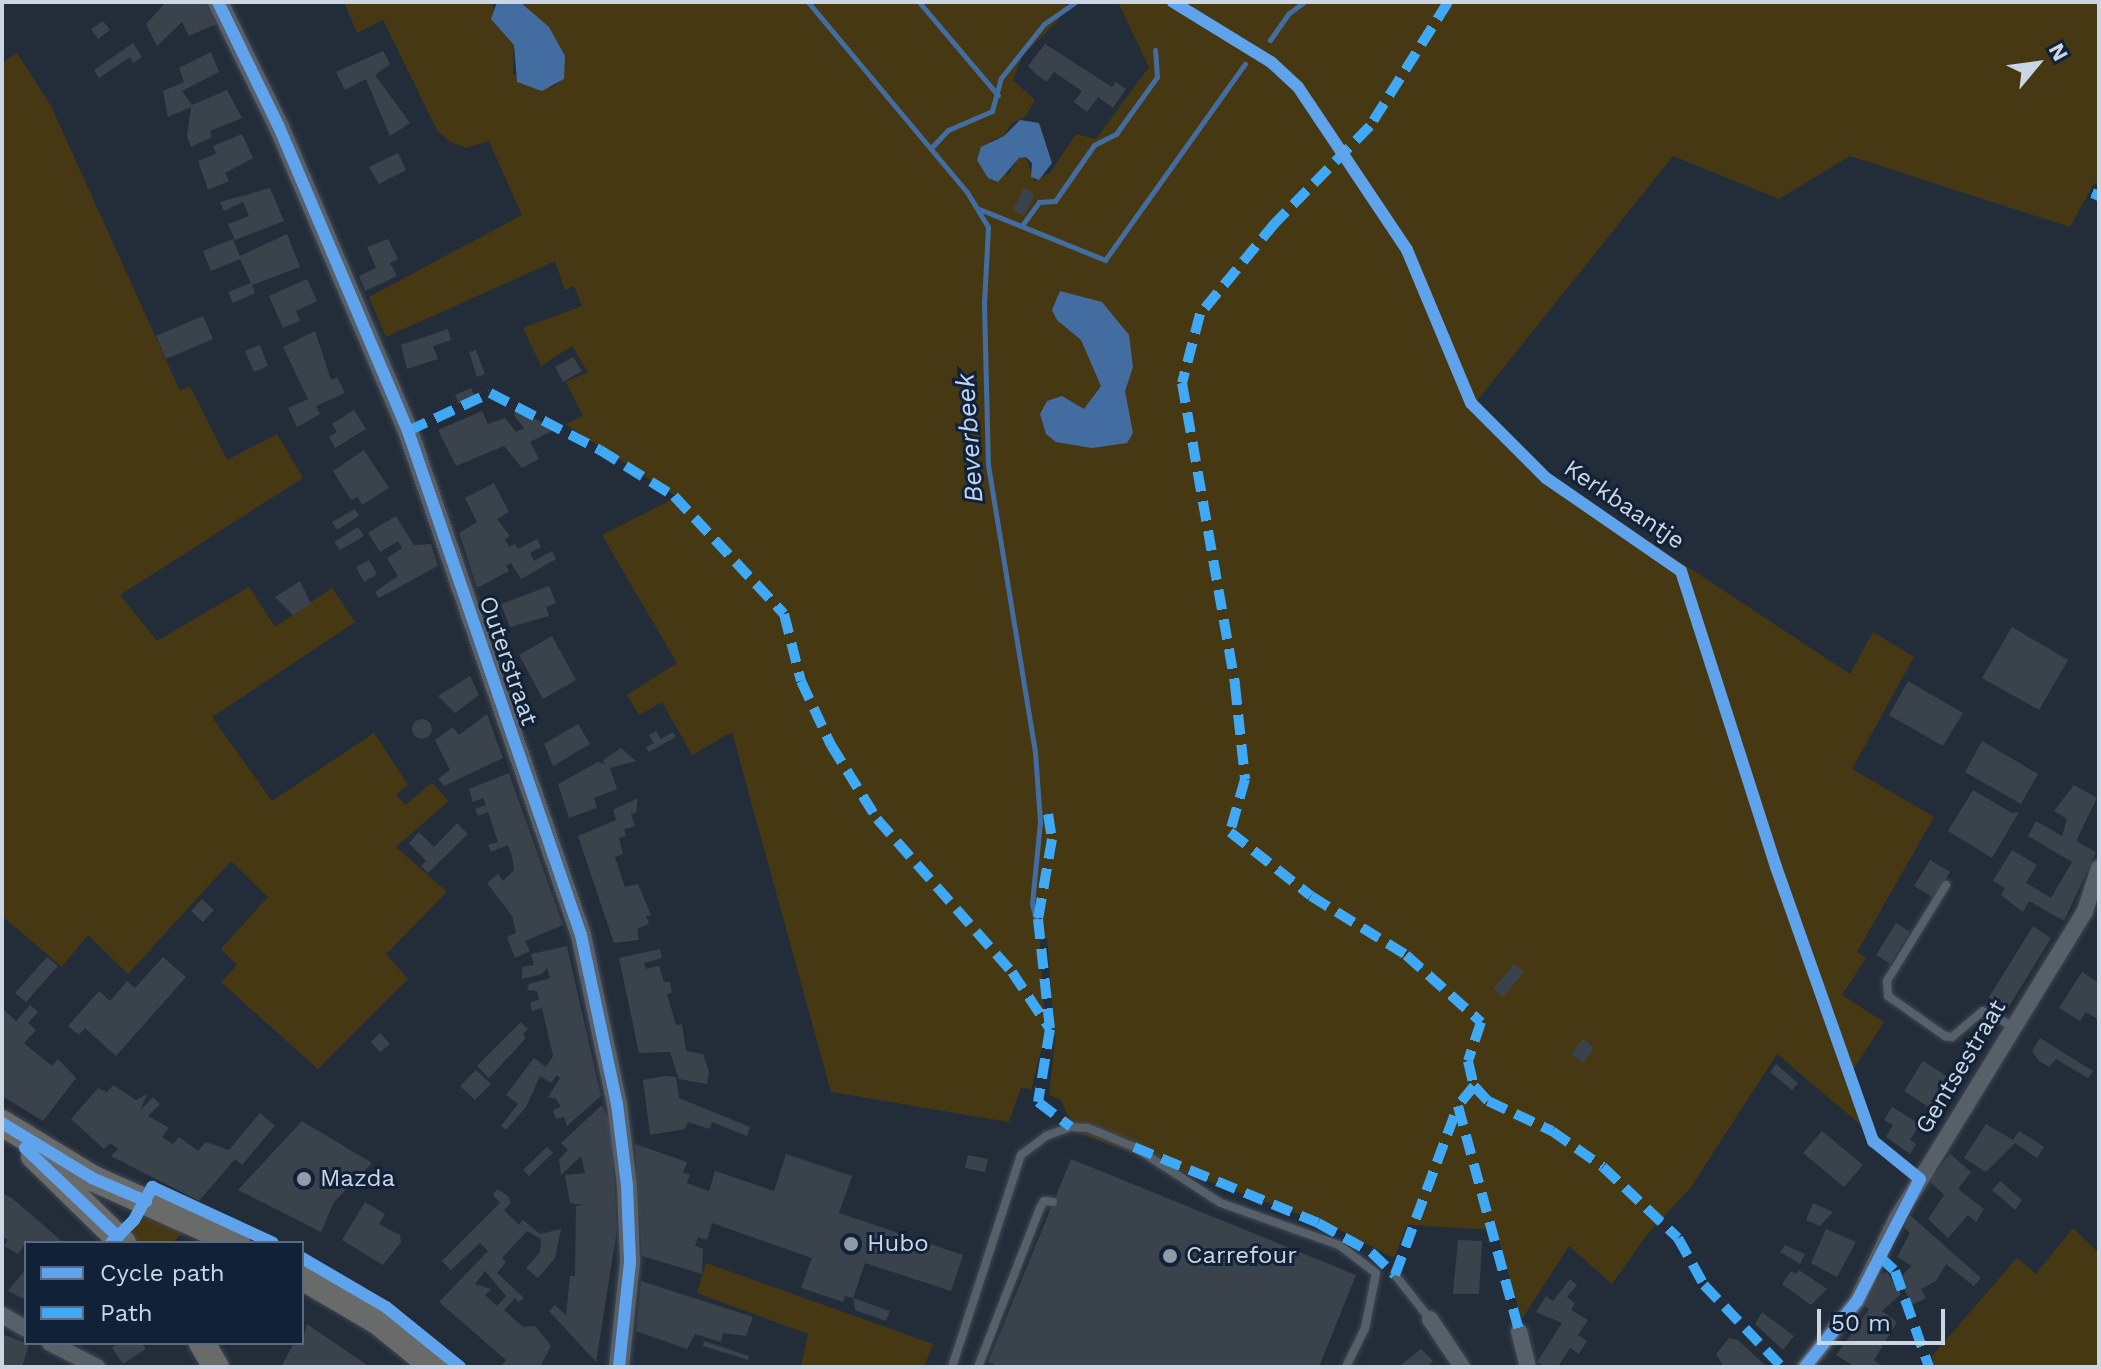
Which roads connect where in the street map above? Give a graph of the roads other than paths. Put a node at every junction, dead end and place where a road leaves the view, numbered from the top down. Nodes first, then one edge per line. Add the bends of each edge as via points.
1 (218, 2) edge
2 (2099, 868) edge
3 (1946, 885) dead end
4 (2014, 1027) junction
5 (2, 1124) edge
6 (1053, 1202) dead end
7 (121, 1241) edge
8 (223, 1241) edge
9 (1395, 1275) dead end
10 (304, 1278) edge
11 (2, 1315) edge
12 (1430, 1319) joint
13 (24, 1328) edge
14 (1519, 1331) dead end
15 (54, 1345) edge
16 (203, 1345) edge
17 (953, 1366) edge
18 (97, 1367) edge
19 (216, 1367) edge
20 (434, 1367) edge
21 (619, 1367) edge
22 (978, 1367) edge
23 (1346, 1367) edge
24 (1462, 1367) edge
25 (1528, 1367) edge
26 (1805, 1367) edge

1 - 21 street, Outerstraat via 279,127 408,431 581,935 617,1104 627,1186 630,1262
2 - 4 street, Gentsestraat via 2085,911
3 - 4 lane via 1887,981 1888,996 1945,1036 1952,1037 1983,1011
4 - 26 street, Gentsestraat via 1897,1218 1857,1301
5 - 7 main road
5 - 8 main road via 92,1178
6 - 22 lane via 1044,1201 1040,1208
9 - 12 lane
10 - 20 main road via 377,1321
11 - 13 street
12 - 24 street
14 - 25 street
15 - 18 street
16 - 19 main road
17 - 23 lane via 1021,1155 1046,1136 1071,1127 1088,1128 1134,1147 1221,1203 1339,1245 1376,1273 1365,1328

